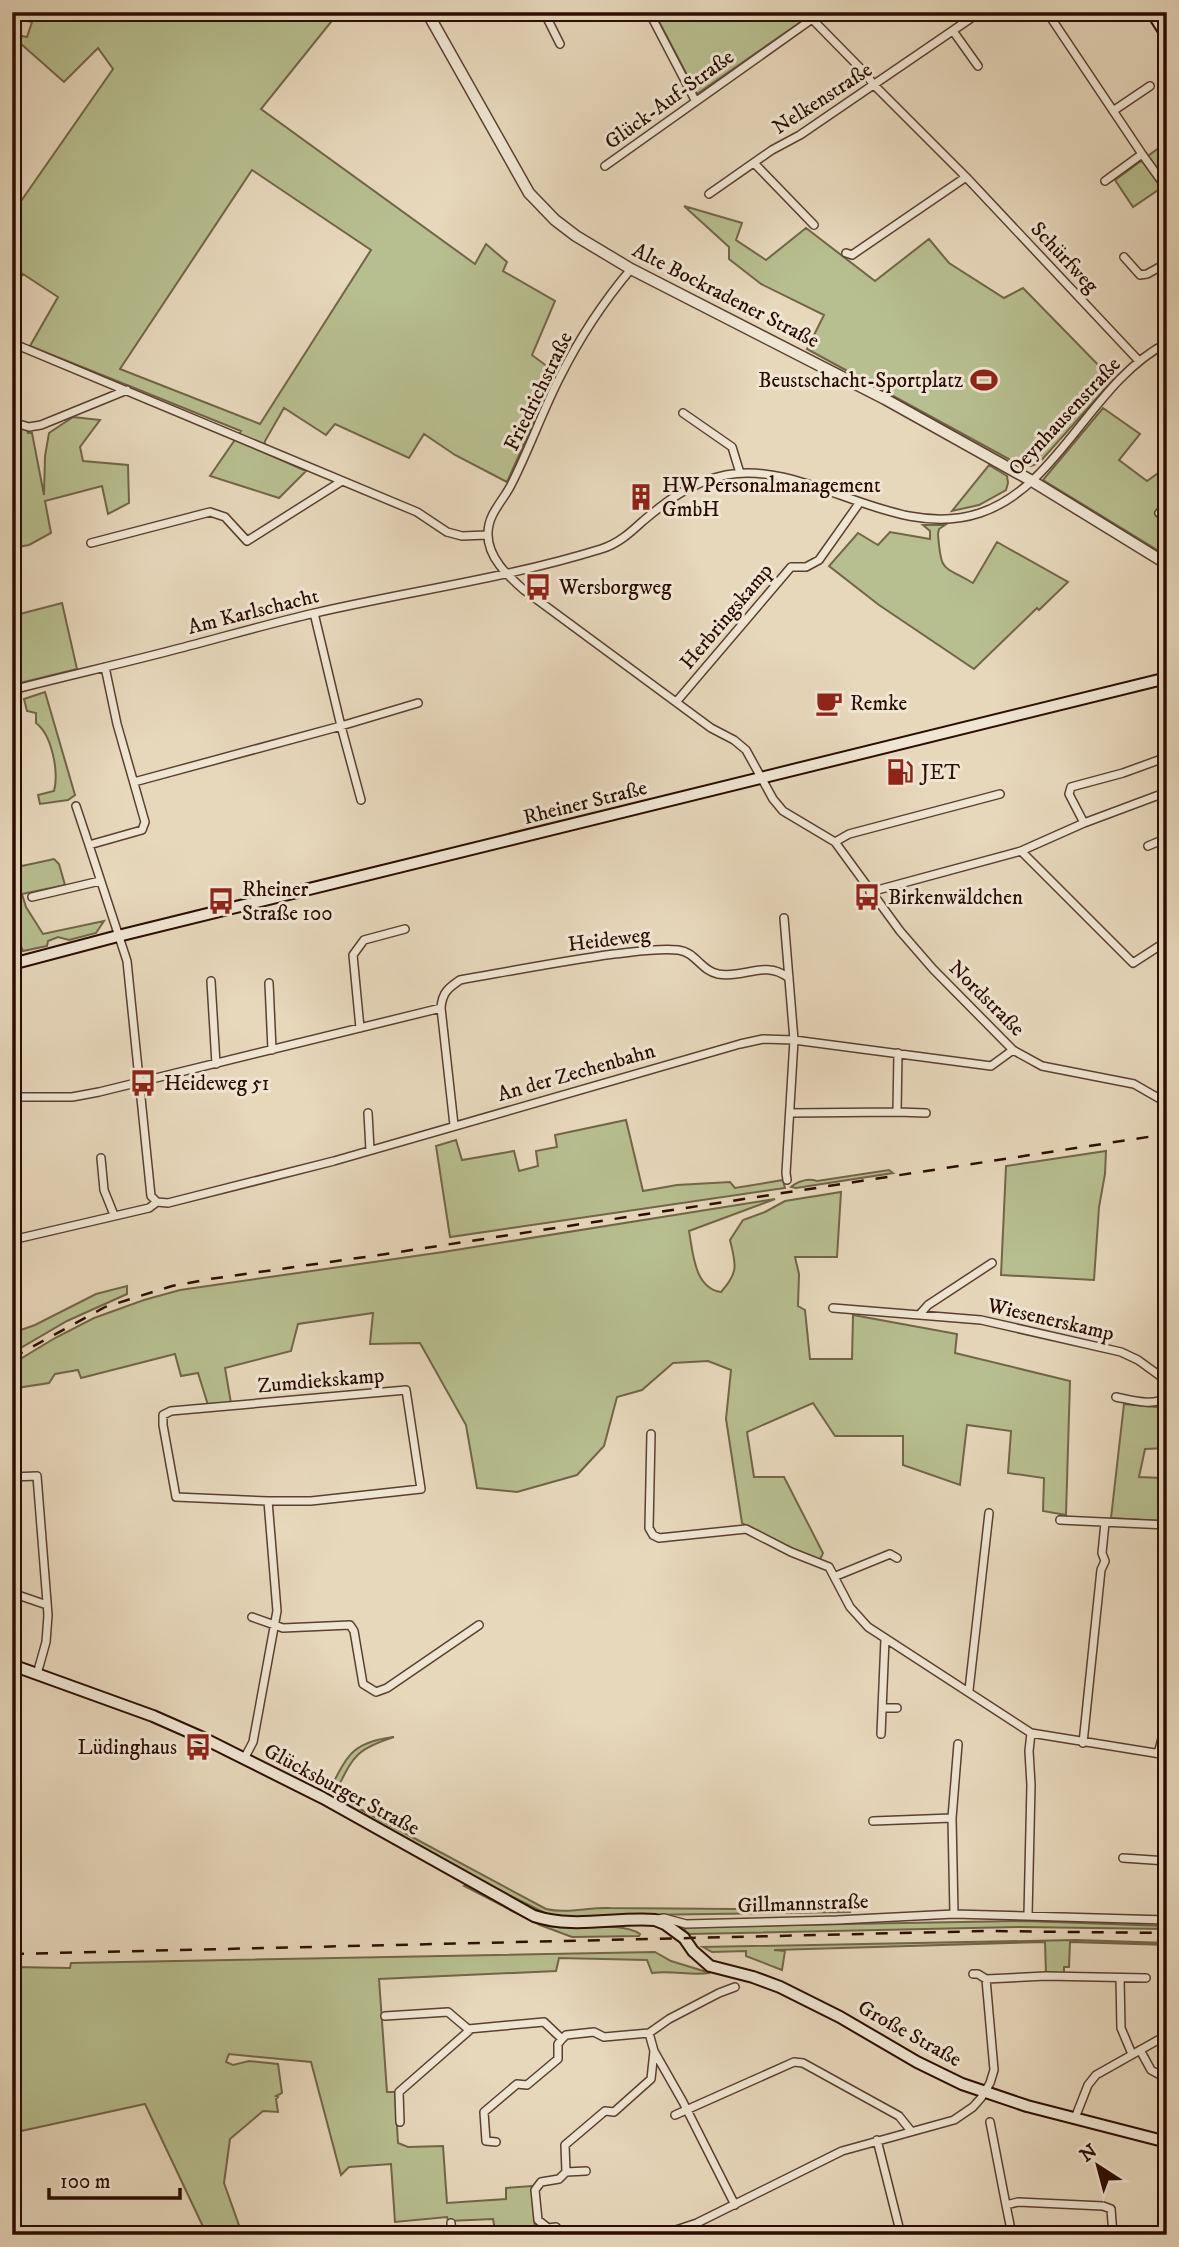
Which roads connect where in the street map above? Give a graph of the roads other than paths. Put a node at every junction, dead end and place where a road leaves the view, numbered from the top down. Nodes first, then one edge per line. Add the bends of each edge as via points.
1 (426, 12) edge
2 (544, 12) edge
3 (649, 12) edge
4 (822, 12) edge
5 (980, 12) edge
6 (1047, 12) edge
7 (1152, 12) edge
8 (811, 19) junction
9 (953, 31) junction
10 (1167, 36) edge
11 (560, 44) dead end
12 (978, 66) dead end
13 (874, 85) junction
14 (1150, 86) dead end
15 (695, 100) junction
16 (1113, 111) junction
17 (1142, 154) junction
18 (754, 163) junction
19 (605, 166) dead end
20 (966, 177) junction
21 (1105, 181) dead end
22 (1166, 186) edge
23 (709, 194) dead end
24 (814, 225) dead end
25 (846, 253) dead end
26 (1124, 257) dead end
27 (1167, 263) edge
28 (631, 269) junction
29 (12, 343) edge
30 (1167, 343) edge
31 (1139, 361) junction
32 (127, 390) junction
33 (683, 413) dead end
34 (12, 422) edge
35 (740, 473) junction
36 (342, 481) junction
37 (1032, 481) junction
38 (860, 502) junction
39 (1167, 504) edge
40 (1167, 522) edge
41 (487, 536) junction
42 (91, 543) dead end
43 (1167, 564) edge
44 (505, 573) junction
45 (314, 613) junction
46 (106, 667) junction
47 (1167, 678) edge
48 (12, 690) edge
49 (677, 701) junction
50 (418, 704) dead end
51 (341, 726) junction
52 (1167, 757) edge
53 (762, 778) junction
54 (134, 782) junction
55 (1167, 792) edge
56 (1000, 794) dead end
57 (361, 800) dead end
58 (76, 806) dead end
59 (1084, 823) junction
60 (1167, 838) edge
61 (835, 842) junction
62 (89, 845) junction
63 (1148, 846) dead end
64 (1021, 851) junction
65 (100, 880) junction
66 (870, 892) junction
67 (32, 897) dead end
68 (784, 918) dead end
69 (405, 929) dead end
70 (118, 936) junction
71 (1167, 941) edge
72 (12, 964) edge
73 (789, 978) junction
74 (211, 981) dead end
75 (269, 983) dead end
76 (441, 1008) junction
77 (360, 1028) junction
78 (794, 1040) junction
79 (272, 1050) junction
80 (1013, 1050) junction
81 (898, 1053) junction
82 (216, 1064) junction
83 (141, 1083) junction
84 (12, 1097) edge
85 (1167, 1103) edge
86 (897, 1111) junction
87 (368, 1113) dead end
88 (790, 1113) junction
89 (926, 1113) dead end
90 (454, 1125) junction
91 (370, 1150) junction
92 (101, 1158) dead end
93 (787, 1180) dead end
94 (157, 1202) junction
95 (114, 1215) junction
96 (12, 1240) edge
97 (992, 1263) dead end
98 (833, 1308) dead end
99 (920, 1314) junction
100 (1167, 1381) edge
101 (1116, 1397) dead end
102 (1167, 1397) edge
103 (651, 1434) dead end
104 (12, 1477) edge
105 (268, 1501) junction
106 (989, 1513) dead end
107 (1060, 1520) dead end
108 (1105, 1523) junction
109 (1167, 1525) edge
110 (897, 1558) dead end
111 (836, 1576) junction
112 (12, 1593) edge
113 (47, 1605) junction
114 (252, 1617) dead end
115 (479, 1625) dead end
116 (275, 1626) junction
117 (885, 1639) junction
118 (12, 1665) edge
119 (37, 1674) junction
120 (968, 1690) junction
121 (882, 1708) junction
122 (897, 1708) dead end
123 (1167, 1719) edge
124 (1031, 1733) junction
125 (881, 1734) dead end
126 (1083, 1743) junction
127 (958, 1745) dead end
128 (1163, 1755) edge
129 (244, 1759) junction
130 (952, 1818) junction
131 (873, 1821) dead end
132 (1123, 1858) dead end
133 (1167, 1861) edge
134 (954, 1914) junction
135 (1028, 1915) junction
136 (655, 1920) junction
137 (1167, 1920) edge
138 (973, 1974) dead end
139 (1120, 1978) junction
140 (1146, 1978) dead end
141 (986, 1979) junction
142 (735, 1987) dead end
143 (385, 2016) dead end
144 (472, 2029) junction
145 (649, 2033) junction
146 (1167, 2035) edge
147 (562, 2039) junction
148 (654, 2051) junction
149 (1136, 2052) junction
150 (1167, 2078) edge
151 (390, 2088) dead end
152 (399, 2092) junction
153 (984, 2092) junction
154 (685, 2109) junction
155 (675, 2115) dead end
156 (1075, 2118) junction
157 (400, 2122) dead end
158 (990, 2122) dead end
159 (911, 2131) junction
160 (877, 2140) junction
161 (1167, 2141) edge
162 (496, 2143) dead end
163 (586, 2171) dead end
164 (566, 2172) junction
165 (735, 2205) junction
166 (1006, 2205) junction
167 (451, 2222) dead end
168 (697, 2223) junction
169 (452, 2235) edge
170 (564, 2235) edge
171 (661, 2235) edge
172 (699, 2235) edge
173 (901, 2235) edge
174 (1012, 2235) edge
175 (1113, 2235) edge

1 - 28 street, Alte Bockradener Straße via 529,193 576,236
2 - 11 street
3 - 15 street
4 - 8 street, Glück-Auf-Straße
5 - 9 street, Nelkenstraße
6 - 16 street
7 - 10 main road
8 - 13 street, Schürfweg
8 - 15 street, Glück-Auf-Straße
9 - 12 street
9 - 13 street, Nelkenstraße
13 - 18 street, Nelkenstraße
13 - 20 street, Schürfweg
14 - 16 street
15 - 19 street, Glück-Auf-Straße
16 - 17 street
17 - 21 street
17 - 22 street
18 - 23 street, Nelkenstraße
18 - 24 street
20 - 25 street via 852,255
20 - 31 street, Schürfweg
26 - 27 street via 1140,275
28 - 37 street, Alte Bockradener Straße via 885,399
28 - 41 street, Friedrichstraße via 560,376 510,488 489,522
29 - 32 street
30 - 31 street, Oeynhausenstraße
31 - 37 street, Oeynhausenstraße
32 - 34 street via 41,425
32 - 36 street
33 - 35 street via 732,447
35 - 38 street, Oeynhausenstraße via 772,474
35 - 44 street, Oeynhausenstraße via 687,487 605,548
36 - 41 street via 416,512 447,532
36 - 42 street via 247,541 225,517 210,512
37 - 38 street, Oeynhausenstraße via 980,513 950,518 894,513
37 - 43 street, Alte Bockradener Straße
38 - 49 street, Herbringskamp via 819,560 806,568 791,567
39 - 40 street via 1159,513
41 - 44 street
44 - 45 street, Am Karlschacht
44 - 49 street
45 - 46 street, Am Karlschacht
45 - 51 street
46 - 48 street, Am Karlschacht
46 - 54 street
47 - 53 main road, Rheiner Straße
49 - 53 street via 746,750
50 - 51 street
51 - 54 street
51 - 57 street
52 - 59 street via 1071,787 1069,794
53 - 61 street, Nordstraße via 783,811
53 - 70 main road, Rheiner Straße
54 - 62 street via 142,830
55 - 59 street
56 - 61 street via 849,834
58 - 62 street
59 - 64 street
60 - 63 street
61 - 66 street, Nordstraße
62 - 65 street
64 - 66 street
64 - 71 street via 1133,963
65 - 67 street
65 - 70 street
66 - 80 street, Nordstraße via 933,969
68 - 73 street
69 - 77 street via 364,940 353,955
70 - 72 main road, Rheiner Straße
70 - 83 street via 127,961
73 - 76 street, Heideweg via 773,969 720,974 709,971 690,953 643,951 460,980 442,996
73 - 78 street
74 - 82 street
75 - 79 street
76 - 77 street
76 - 90 street
77 - 79 street
78 - 81 street, An der Zechenbahn
78 - 88 street
78 - 90 street, An der Zechenbahn via 740,1044
79 - 82 street
80 - 81 street, An der Zechenbahn via 991,1066
80 - 85 street, Nordstraße via 1042,1066 1135,1084
81 - 86 street
82 - 83 street
83 - 84 street via 72,1097
83 - 94 street via 149,1174
86 - 88 street
86 - 89 street
87 - 91 street
88 - 93 street
90 - 91 street, An der Zechenbahn
91 - 94 street, An der Zechenbahn
92 - 95 street via 104,1190
94 - 95 street, An der Zechenbahn
95 - 96 street, An der Zechenbahn
97 - 99 street, Wiesenerskamp
98 - 99 street, Wiesenerskamp
99 - 100 street, Wiesenerskamp via 981,1320 1121,1352
101 - 102 street via 1149,1402
103 - 111 street via 649,1528 653,1535 746,1529 829,1567
104 - 113 street via 37,1476
105 - 105 street, Zumdiekskamp via 421,1489 406,1390 163,1415 176,1497
105 - 116 street via 278,1611
106 - 120 street
107 - 108 street
108 - 109 street
108 - 126 street via 1105,1561
110 - 111 street via 890,1554
111 - 117 street via 859,1620
112 - 113 street
113 - 119 street via 47,1642
114 - 116 street
115 - 116 street via 376,1692 363,1684 350,1625
116 - 129 street via 253,1742
117 - 120 street
117 - 121 street
118 - 119 main road, Glücksburger Straße
119 - 129 main road, Glücksburger Straße via 153,1716
120 - 124 street
121 - 122 street
121 - 125 street
123 - 128 street
124 - 126 street
124 - 135 street
126 - 128 street
127 - 130 street
129 - 136 main road, Glücksburger Straße via 534,1916 580,1924
130 - 131 street
130 - 134 street
132 - 133 street
134 - 135 street, Gillmannstraße
134 - 136 street, Gillmannstraße via 686,1924
135 - 137 street, Gillmannstraße
136 - 153 main road, Große Straße via 684,1938 710,1966 780,1987 939,2073
138 - 141 street
139 - 140 street
139 - 141 street
139 - 149 street via 1121,2028
141 - 153 street via 994,2070
142 - 145 street
143 - 144 street via 448,2012
144 - 147 street via 544,2022
144 - 152 street
145 - 147 street via 604,2037 594,2032
145 - 148 street
146 - 149 street
147 - 162 street via 558,2059 527,2085 517,2084 484,2112 486,2141
148 - 154 street
148 - 164 street via 651,2079 614,2112 604,2111 565,2145
149 - 150 street via 1152,2070
149 - 156 street via 1096,2075
151 - 152 street
152 - 157 street
153 - 156 main road, Große Straße
153 - 159 street via 954,2120
154 - 155 street
154 - 159 street via 794,2062 899,2116
154 - 165 street
156 - 161 main road, Große Straße
158 - 166 street
159 - 160 street
160 - 165 street via 842,2151
160 - 173 street
163 - 164 street
164 - 170 street via 559,2179 541,2182 535,2190 538,2220
165 - 168 street
166 - 174 street
166 - 175 street via 1102,2206 1111,2209
167 - 169 street
168 - 171 street
168 - 172 street

